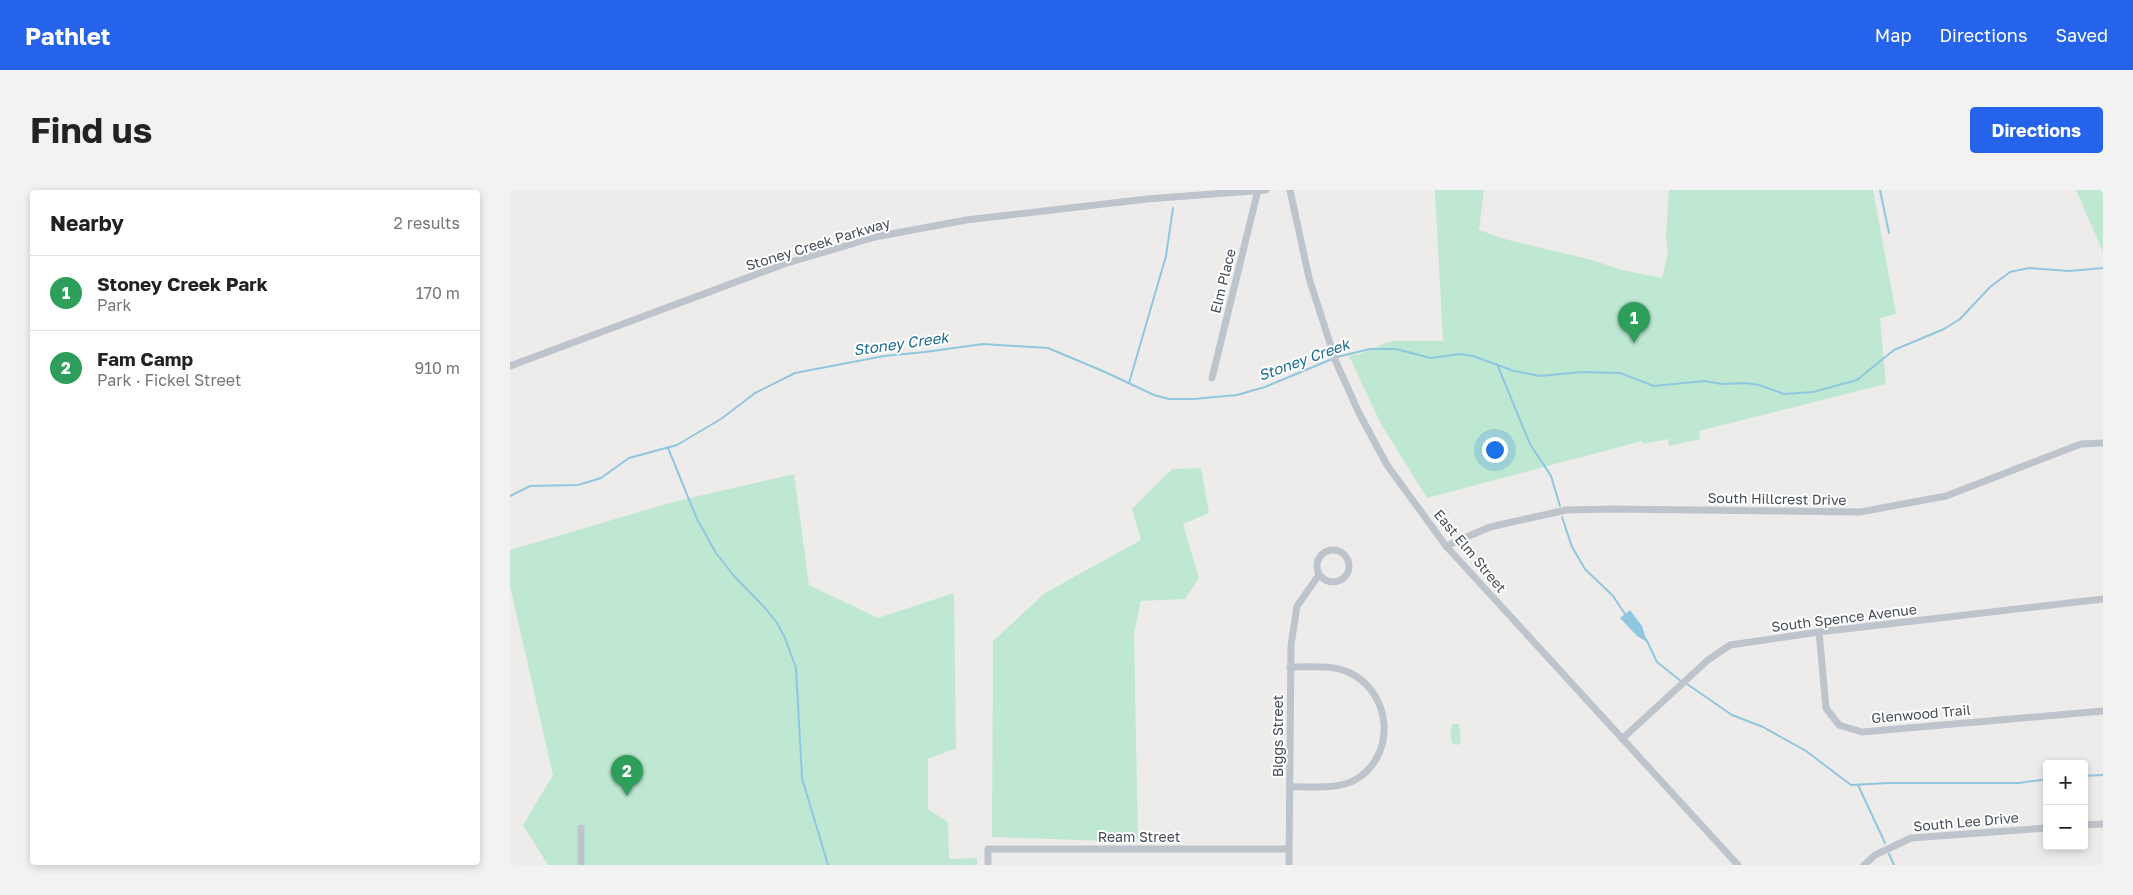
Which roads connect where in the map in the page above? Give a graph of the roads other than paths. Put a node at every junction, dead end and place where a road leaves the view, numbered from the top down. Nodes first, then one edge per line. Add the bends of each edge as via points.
1 (1258, 190) edge
2 (1266, 190) edge
3 (1290, 190) edge
4 (510, 366) edge
5 (1212, 378) dead end
6 (2103, 443) edge
7 (1446, 546) junction
8 (1320, 575) junction
9 (2103, 599) edge
10 (1819, 632) junction
11 (1290, 667) junction
12 (2103, 711) edge
13 (1622, 739) junction
14 (1291, 787) junction
15 (2103, 824) edge
16 (2088, 825) edge
17 (582, 828) dead end
18 (2043, 828) edge
19 (1289, 850) junction
20 (581, 865) edge
21 (988, 865) edge
22 (1289, 865) edge
23 (1738, 865) edge
24 (1864, 865) edge

1 - 2 street, Stoney Creek Parkway
1 - 4 street, Stoney Creek Parkway via 966,220 875,237 784,264
1 - 5 street, Elm Place
3 - 7 street, East Elm Street via 1309,278 1330,342 1359,413 1387,465
6 - 7 street, South Hillcrest Drive via 2081,444 1946,496 1860,512 1566,510 1490,527
7 - 13 street, East Elm Street
8 - 8 street via 1330,582 1348,574 1350,565 1346,555 1336,549 1324,552 1318,559
8 - 11 street, Biggs Street via 1297,606
9 - 10 street, South Spence Avenue
10 - 12 street, Glenwood Trail via 1826,708 1839,725 1862,732
10 - 13 street, South Spence Avenue via 1730,645 1708,660
11 - 14 street, Biggs Street
11 - 14 street via 1336,668 1354,674 1370,687 1381,704 1385,722 1379,755 1355,780 1337,786
13 - 23 street, East Elm Street
14 - 19 street, Biggs Street
15 - 16 street
17 - 20 street
18 - 24 street, South Lee Drive via 1911,838 1875,855
19 - 21 street, Ream Street via 988,849
19 - 22 street, Biggs Street

